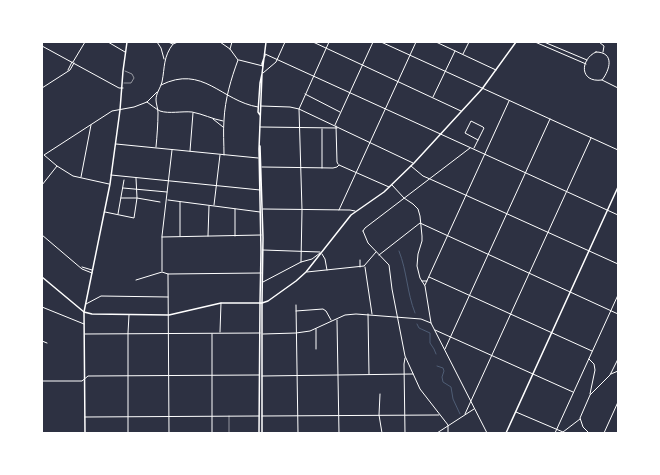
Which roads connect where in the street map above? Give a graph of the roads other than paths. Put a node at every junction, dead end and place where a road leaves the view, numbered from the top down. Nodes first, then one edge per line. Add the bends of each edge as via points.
1 (84, 42) edge
2 (108, 42) edge
3 (128, 42) edge
4 (157, 42) edge
5 (168, 42) edge
6 (178, 42) edge
7 (221, 42) edge
8 (232, 42) edge
9 (266, 42) edge
10 (285, 42) edge
11 (312, 42) edge
12 (330, 42) edge
13 (373, 42) edge
14 (382, 42) edge
15 (416, 42) edge
16 (436, 42) edge
17 (469, 42) edge
18 (516, 42) edge
19 (535, 42) edge
20 (544, 42) edge
21 (601, 42) edge
22 (173, 44) junction
23 (42, 46) edge
24 (326, 48) junction
25 (230, 49) junction
26 (454, 51) junction
27 (126, 52) junction
28 (602, 53) junction
29 (265, 54) junction
30 (410, 55) junction
31 (463, 55) junction
32 (164, 59) junction
33 (277, 59) junction
34 (238, 60) junction
35 (587, 60) junction
36 (73, 63) junction
37 (586, 64) junction
38 (362, 65) junction
39 (263, 66) junction
40 (496, 70) junction
41 (123, 71) junction
42 (445, 71) junction
43 (262, 74) junction
44 (314, 76) junction
45 (602, 80) junction
46 (398, 81) junction
47 (123, 84) junction
48 (161, 84) junction
49 (42, 88) edge
50 (123, 88) junction
51 (482, 88) junction
52 (618, 88) edge
53 (157, 92) junction
54 (350, 92) junction
55 (228, 94) junction
56 (305, 94) junction
57 (433, 98) junction
58 (509, 100) junction
59 (146, 102) junction
60 (260, 106) junction
61 (385, 108) junction
62 (299, 109) junction
63 (120, 110) junction
64 (158, 110) junction
65 (462, 111) junction
66 (340, 112) junction
67 (194, 113) junction
68 (213, 119) junction
69 (550, 119) junction
70 (224, 121) junction
71 (91, 124) junction
72 (336, 126) junction
73 (260, 127) junction
74 (224, 128) junction
75 (301, 128) junction
76 (322, 129) junction
77 (441, 134) junction
78 (591, 138) junction
79 (478, 140) junction
80 (370, 142) junction
81 (116, 144) junction
82 (260, 144) junction
83 (156, 148) junction
84 (471, 148) junction
85 (474, 149) junction
86 (172, 150) junction
87 (618, 150) edge
88 (190, 152) junction
89 (485, 154) junction
90 (220, 155) junction
91 (224, 155) junction
92 (259, 158) junction
93 (414, 163) junction
94 (339, 165) junction
95 (57, 166) junction
96 (411, 166) junction
97 (262, 167) junction
98 (301, 168) junction
99 (322, 168) junction
100 (356, 172) junction
101 (526, 172) junction
102 (111, 174) junction
103 (81, 177) junction
104 (136, 177) junction
105 (430, 179) junction
106 (124, 180) dead end
107 (169, 181) junction
108 (110, 184) junction
109 (42, 185) edge
110 (217, 185) junction
111 (392, 185) junction
112 (389, 187) junction
113 (618, 187) edge
114 (123, 188) junction
115 (137, 189) junction
116 (261, 190) junction
117 (567, 191) junction
118 (168, 192) junction
119 (466, 195) junction
120 (121, 198) junction
121 (137, 198) junction
122 (404, 198) junction
123 (166, 200) junction
124 (160, 202) dead end
125 (180, 202) junction
126 (209, 205) junction
127 (214, 206) junction
128 (235, 209) junction
129 (263, 209) junction
130 (302, 210) junction
131 (339, 210) junction
132 (608, 210) junction
133 (355, 211) junction
134 (104, 212) junction
135 (260, 212) junction
136 (118, 214) junction
137 (507, 214) junction
138 (618, 215) edge
139 (420, 223) junction
140 (548, 232) junction
141 (42, 235) edge
142 (262, 235) junction
143 (235, 236) junction
144 (448, 236) junction
145 (162, 237) junction
146 (180, 237) junction
147 (208, 237) junction
148 (264, 250) junction
149 (301, 251) junction
150 (589, 251) junction
151 (321, 252) junction
152 (376, 252) junction
153 (379, 255) junction
154 (488, 255) junction
155 (360, 260) dead end
156 (301, 262) junction
157 (618, 264) edge
158 (364, 266) junction
159 (360, 267) junction
160 (327, 270) junction
161 (92, 271) junction
162 (162, 272) junction
163 (306, 272) junction
164 (262, 273) junction
165 (529, 273) junction
166 (168, 274) junction
167 (42, 277) edge
168 (429, 277) junction
169 (136, 280) dead end
170 (428, 280) junction
171 (421, 281) junction
172 (262, 283) junction
173 (425, 286) junction
174 (570, 292) junction
175 (470, 295) junction
176 (618, 295) edge
177 (168, 296) junction
178 (221, 303) junction
179 (261, 303) junction
180 (86, 304) junction
181 (296, 305) dead end
182 (42, 307) edge
183 (611, 310) junction
184 (296, 311) junction
185 (84, 312) junction
186 (368, 314) junction
187 (372, 314) junction
188 (511, 314) junction
189 (618, 314) edge
190 (129, 315) junction
191 (169, 315) junction
192 (398, 317) junction
193 (337, 319) junction
194 (331, 320) junction
195 (431, 323) junction
196 (84, 324) junction
197 (316, 328) junction
198 (434, 330) junction
199 (552, 332) junction
200 (128, 333) junction
201 (168, 333) junction
202 (212, 333) junction
203 (220, 333) junction
204 (259, 333) junction
205 (296, 333) junction
206 (84, 334) junction
207 (262, 334) junction
208 (451, 336) junction
209 (42, 341) edge
210 (47, 342) dead end
211 (316, 349) dead end
212 (445, 350) junction
213 (592, 351) junction
214 (492, 355) junction
215 (405, 356) junction
216 (589, 359) junction
217 (618, 359) edge
218 (613, 370) junction
219 (618, 371) edge
220 (615, 372) junction
221 (404, 374) junction
222 (413, 374) junction
223 (533, 374) junction
224 (128, 375) junction
225 (169, 375) junction
226 (212, 375) junction
227 (258, 375) junction
228 (337, 375) junction
229 (369, 375) junction
230 (610, 375) junction
231 (262, 376) junction
232 (297, 376) junction
233 (84, 379) junction
234 (42, 381) edge
235 (573, 392) junction
236 (380, 394) dead end
237 (590, 395) junction
238 (471, 402) junction
239 (618, 402) edge
240 (475, 409) junction
241 (515, 412) junction
242 (379, 415) junction
243 (404, 415) junction
244 (440, 415) junction
245 (465, 415) junction
246 (212, 416) junction
247 (229, 416) junction
248 (260, 416) junction
249 (298, 416) junction
250 (339, 416) junction
251 (85, 417) junction
252 (128, 417) junction
253 (169, 417) junction
254 (580, 418) junction
255 (448, 425) junction
256 (556, 430) junction
257 (85, 433) edge
258 (128, 433) edge
259 (169, 433) edge
260 (212, 433) edge
261 (229, 433) edge
262 (259, 433) edge
263 (262, 433) edge
264 (298, 433) edge
265 (339, 433) edge
266 (382, 433) edge
267 (405, 433) edge
268 (437, 433) edge
269 (448, 433) edge
270 (487, 433) edge
271 (506, 433) edge
272 (554, 433) edge
273 (590, 433) edge
274 (604, 433) edge

1 - 36 street
2 - 27 street
3 - 27 main road
4 - 32 street
5 - 22 street
6 - 22 street
7 - 25 street
8 - 25 street
9 - 29 main road
10 - 33 street
11 - 24 street
12 - 24 street
13 - 38 street
14 - 30 street
15 - 30 street
16 - 26 street
17 - 31 street
18 - 40 main road
19 - 37 street
20 - 35 street
21 - 28 street via 604,47
22 - 32 street
23 - 36 street
24 - 38 street
24 - 44 street
25 - 34 street
26 - 31 street
26 - 42 street
27 - 41 main road
28 - 35 street via 594,53
28 - 45 street via 607,56 609,65
29 - 33 street
29 - 39 main road
30 - 42 street
30 - 46 street
31 - 40 street
32 - 48 street
33 - 43 street
33 - 44 street
34 - 39 street
34 - 55 street
35 - 37 street
36 - 49 street via 70,70
36 - 50 street
37 - 45 street via 586,76 591,80
38 - 46 street
38 - 54 street
39 - 43 main road
40 - 51 main road
41 - 47 main road
41 - 47 lane via 132,74 134,78 131,83
42 - 51 street
42 - 57 street
43 - 60 main road
44 - 54 street
44 - 56 street
45 - 52 street
46 - 57 street
46 - 61 street
47 - 50 main road
48 - 53 street
48 - 55 street via 177,79 196,79
50 - 63 main road
51 - 58 street
51 - 65 main road
53 - 59 street
53 - 64 street
54 - 61 street
54 - 66 street
55 - 60 street via 243,104
55 - 70 street
56 - 62 street
56 - 66 street
57 - 65 street
58 - 69 street
58 - 89 street
59 - 63 street
59 - 64 street
60 - 62 street
60 - 73 main road
61 - 77 street
61 - 80 street
62 - 72 street
62 - 75 street
63 - 71 street via 112,111
63 - 81 main road
64 - 67 street
64 - 83 street
65 - 77 main road
66 - 72 street
67 - 68 street
67 - 88 street
68 - 70 street
68 - 74 street
69 - 78 street
69 - 101 street
70 - 74 street
71 - 95 street via 44,155
71 - 103 street
72 - 76 street
72 - 80 street
72 - 94 street
73 - 75 street
73 - 82 main road
74 - 91 street
75 - 76 street
75 - 98 street
76 - 99 street
77 - 84 street
77 - 93 main road
78 - 87 street
78 - 117 street
79 - 79 street via 483,127 471,121 464,133
79 - 85 street
80 - 93 street
80 - 100 street
81 - 83 street
81 - 102 main road
82 - 92 main road
82 - 97 main road
83 - 86 street
84 - 85 street
84 - 105 street
85 - 89 street
86 - 88 street
86 - 107 street
88 - 90 street
89 - 101 street
89 - 119 street
90 - 91 street
90 - 110 street
91 - 92 street
92 - 116 main road
93 - 96 main road
94 - 99 street
94 - 100 street
95 - 103 street via 71,175
95 - 109 street
96 - 105 street
96 - 111 main road
97 - 98 street
97 - 116 main road
98 - 99 street
98 - 130 street
100 - 112 street
100 - 131 street
101 - 117 street
101 - 137 street
102 - 104 street
102 - 108 main road
103 - 108 street
104 - 107 street
104 - 115 street
105 - 119 street
105 - 122 street
106 - 114 street
107 - 110 street
107 - 118 street
108 - 134 main road
110 - 116 street
110 - 127 street
111 - 112 main road
111 - 122 street
112 - 133 main road
113 - 132 main road
114 - 115 street
114 - 120 street
115 - 118 street
115 - 121 street
116 - 129 main road
116 - 135 main road
117 - 132 street
117 - 140 street
118 - 123 street
119 - 137 street
119 - 144 street
120 - 121 street
120 - 136 street
121 - 124 street
121 - 136 street via 134,218
122 - 139 street via 418,209
122 - 152 street via 365,228 368,243
123 - 125 street
123 - 145 street
125 - 126 street
125 - 146 street
126 - 127 street
126 - 147 street
127 - 128 street
128 - 135 street
128 - 143 street
129 - 130 street
129 - 142 main road
130 - 131 street
130 - 149 street
131 - 133 street
132 - 138 street
132 - 150 main road
133 - 151 main road
134 - 136 street
134 - 161 main road
135 - 142 main road
137 - 140 street
137 - 154 street
139 - 144 street
139 - 153 street
139 - 171 street via 422,241 417,261
140 - 150 street
140 - 165 street
141 - 161 street via 85,271
142 - 143 street
142 - 148 main road
142 - 164 main road
143 - 147 street
144 - 154 street
144 - 168 street
145 - 146 street
145 - 162 street
146 - 147 street
148 - 149 street
148 - 164 main road
149 - 151 street
149 - 156 street
150 - 157 street
150 - 174 main road
151 - 156 street
151 - 160 street
151 - 163 main road
152 - 153 street
152 - 158 street
153 - 192 street via 389,265
154 - 165 street
154 - 175 street
155 - 159 street
156 - 172 street
158 - 159 street
158 - 187 street
159 - 160 street
160 - 163 street
161 - 180 main road
162 - 166 street
162 - 169 street
163 - 179 main road via 287,288
164 - 166 street
164 - 172 main road
165 - 174 street
165 - 188 street
166 - 177 street
167 - 185 main road
168 - 170 street
168 - 175 street
170 - 171 street
170 - 173 street
171 - 173 street
172 - 179 main road
173 - 195 street
174 - 183 street
174 - 199 main road
175 - 188 street
175 - 208 street
176 - 183 street
177 - 180 street via 101,296
177 - 191 street
178 - 179 main road
178 - 191 main road
178 - 203 street
179 - 204 main road
179 - 207 main road
180 - 185 main road
181 - 184 street
182 - 196 street
183 - 189 street
183 - 213 street
184 - 194 street via 323,310
184 - 205 street
185 - 190 main road
185 - 196 main road
186 - 187 street
186 - 193 street via 345,315
186 - 229 street
187 - 192 street
188 - 199 street
188 - 214 street
190 - 191 main road
190 - 200 street
191 - 201 street
192 - 195 street via 421,319
192 - 215 street
193 - 194 street
193 - 228 street
194 - 197 street
195 - 198 street
196 - 206 main road
197 - 205 street
197 - 211 street
198 - 208 street
198 - 212 street
199 - 213 street
199 - 223 main road
200 - 201 street
200 - 206 street
200 - 224 street
201 - 202 street
201 - 225 street
202 - 203 street
202 - 226 street
203 - 204 street
204 - 207 street
204 - 227 main road
205 - 207 street
205 - 232 street
206 - 233 main road
207 - 231 main road
208 - 212 street
208 - 214 street
209 - 210 street
212 - 238 street
213 - 216 street
214 - 223 street
214 - 238 street
215 - 221 street
215 - 222 street
216 - 235 street
216 - 237 street via 594,364
217 - 218 street
218 - 220 street
218 - 230 street
219 - 220 street
220 - 230 street
221 - 222 street
221 - 229 street
221 - 243 street
222 - 244 street via 420,389
223 - 235 street
223 - 241 main road
224 - 225 street
224 - 233 street via 88,376
224 - 252 street
225 - 226 street
225 - 253 street
226 - 227 street
226 - 246 street
227 - 231 street
227 - 248 main road
228 - 229 street
228 - 232 street
228 - 250 street
230 - 237 street
231 - 232 street
231 - 248 main road
232 - 249 street
233 - 234 street
233 - 251 main road
235 - 256 street
236 - 242 street
237 - 254 street
238 - 240 street
238 - 245 street
239 - 274 street
240 - 245 street
240 - 270 street
241 - 256 street
241 - 271 main road
242 - 243 street
242 - 250 street
242 - 266 street
243 - 244 street
243 - 267 street
244 - 255 street
245 - 255 street
246 - 247 street
246 - 253 street
246 - 260 street
247 - 248 street
247 - 261 lane
248 - 249 street
248 - 262 main road
248 - 263 main road
249 - 250 street
249 - 264 street
250 - 265 street
251 - 252 street
251 - 257 main road
252 - 253 street
252 - 258 street
253 - 259 street
254 - 256 street via 564,432
254 - 273 street via 583,427
255 - 268 street
255 - 269 street
256 - 272 street

